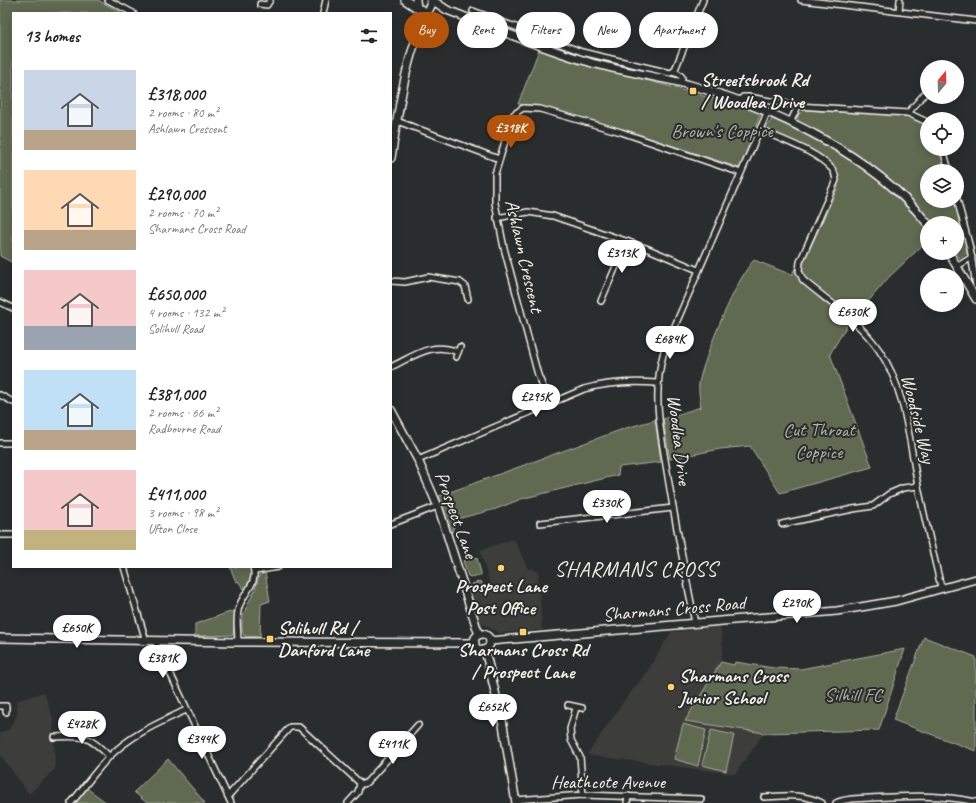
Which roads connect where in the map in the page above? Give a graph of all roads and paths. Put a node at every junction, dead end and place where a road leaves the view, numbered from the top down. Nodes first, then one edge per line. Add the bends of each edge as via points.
1 (108, 0) edge
2 (326, 0) edge
3 (405, 0) edge
4 (416, 0) edge
5 (432, 0) edge
6 (703, 0) edge
7 (801, 0) edge
8 (900, 0) edge
9 (268, 3) edge
10 (260, 4) dead end
11 (423, 9) junction
12 (447, 10) junction
13 (899, 11) junction
14 (131, 12) edge
15 (268, 12) edge
16 (323, 12) edge
17 (457, 13) edge
18 (976, 21) edge
19 (508, 28) edge
20 (508, 29) edge
21 (672, 73) junction
22 (663, 78) junction
23 (681, 83) junction
24 (920, 99) edge
25 (739, 101) junction
26 (798, 106) junction
27 (767, 113) junction
28 (908, 113) junction
29 (920, 119) edge
30 (397, 121) junction
31 (790, 123) junction
32 (760, 130) junction
33 (392, 152) edge
34 (499, 159) junction
35 (741, 173) junction
36 (959, 208) edge
37 (920, 216) edge
38 (497, 218) junction
39 (627, 240) junction
40 (976, 245) edge
41 (970, 248) junction
42 (972, 257) junction
43 (954, 260) edge
44 (958, 266) junction
45 (698, 270) junction
46 (392, 281) edge
47 (976, 287) edge
48 (976, 298) edge
49 (468, 299) dead end
50 (601, 301) dead end
51 (0, 302) edge
52 (12, 308) edge
53 (458, 352) dead end
54 (392, 368) edge
55 (657, 383) junction
56 (0, 395) edge
57 (12, 401) edge
58 (550, 403) junction
59 (392, 412) edge
60 (0, 443) edge
61 (12, 443) edge
62 (418, 460) junction
63 (918, 486) junction
64 (438, 506) junction
65 (673, 508) junction
66 (540, 523) dead end
67 (392, 524) edge
68 (782, 524) dead end
69 (0, 535) edge
70 (12, 535) edge
71 (124, 568) edge
72 (266, 568) edge
73 (254, 569) edge
74 (976, 578) edge
75 (941, 587) junction
76 (695, 623) junction
77 (479, 635) junction
78 (0, 638) edge
79 (146, 641) junction
80 (155, 641) junction
81 (490, 641) junction
82 (238, 642) junction
83 (475, 643) junction
84 (485, 650) junction
85 (568, 705) dead end
86 (0, 706) edge
87 (576, 708) junction
88 (582, 708) dead end
89 (186, 710) junction
90 (6, 712) dead end
91 (418, 725) dead end
92 (54, 737) dead end
93 (109, 756) junction
94 (360, 783) junction
95 (583, 795) junction
96 (228, 796) junction
97 (628, 796) junction
98 (764, 798) dead end
99 (701, 799) dead end
100 (516, 802) edge
101 (976, 802) edge
102 (71, 803) edge
103 (231, 803) edge
104 (348, 803) edge
105 (627, 803) edge
106 (822, 803) edge
107 (836, 803) edge

1 - 14 street
2 - 16 street
3 - 11 street
4 - 11 street
5 - 11 street
5 - 12 street
6 - 21 street
7 - 13 street
8 - 13 street
9 - 10 street
9 - 15 street
11 - 12 street
11 - 30 street
12 - 17 street
13 - 18 street
19 - 21 street via 582,52
20 - 22 street via 587,62
21 - 22 street
21 - 23 street via 682,77
22 - 23 street
23 - 25 street
24 - 28 street
25 - 26 street via 743,97 749,97
25 - 27 street
26 - 28 street
26 - 31 street
27 - 31 street
27 - 32 street, Woodlea Drive
28 - 29 street
30 - 33 street
30 - 34 street
31 - 37 street via 834,146 883,180
32 - 35 street, Woodlea Drive
32 - 63 street, Woodside Way via 817,157 835,173 836,180 800,262 799,274 802,280 851,319 872,341 884,359 898,389
34 - 35 street, Ashlawn Crescent via 513,115 523,108 532,108 621,132
34 - 38 street, Ashlawn Crescent via 494,188
35 - 45 street, Woodlea Drive
36 - 41 street
38 - 39 street via 528,212 546,214
38 - 58 street, Ashlawn Crescent via 538,375
39 - 45 street
39 - 50 street
40 - 41 street
41 - 42 street
42 - 44 street
42 - 47 street
43 - 44 street
44 - 48 street
45 - 55 street, Woodlea Drive via 664,351
46 - 49 street via 405,282 428,277 460,282 465,286
47 - 48 street
51 - 52 street
53 - 54 street via 447,347 433,347
55 - 58 street via 608,383 584,389
55 - 65 street, Woodlea Drive via 658,418
56 - 57 street
58 - 62 street
59 - 62 street, Prospect Lane
60 - 61 street
62 - 64 street, Prospect Lane
63 - 68 street via 903,488 889,494 873,506
63 - 75 street, Woodside Way
64 - 67 street
64 - 77 street, Prospect Lane
65 - 66 street
65 - 76 street, Woodlea Drive
69 - 70 street
71 - 79 street
72 - 73 street
73 - 82 street via 251,588 238,610
74 - 75 street, Sharmans Cross Road
75 - 76 street, Sharmans Cross Road via 896,601 837,611
76 - 81 street, Sharmans Cross Road
77 - 81 street via 486,635
77 - 83 street
78 - 79 street
79 - 80 street
80 - 82 street
80 - 89 street
81 - 84 street
82 - 83 street
83 - 84 street via 477,648
84 - 100 street via 503,725
85 - 87 street
86 - 90 street via 6,706
87 - 88 street
87 - 95 street via 570,729 571,740 580,757
89 - 93 street via 136,734
89 - 96 street
91 - 94 street via 368,782
92 - 93 street via 88,738
93 - 102 street
94 - 96 street via 294,726 290,727
94 - 104 street via 358,792
95 - 97 street, Heathcote Avenue
95 - 100 street, Heathcote Avenue
96 - 103 street
97 - 99 street, Heathcote Avenue
97 - 105 street
98 - 106 street via 800,796 811,797
101 - 107 street via 922,796 853,799

